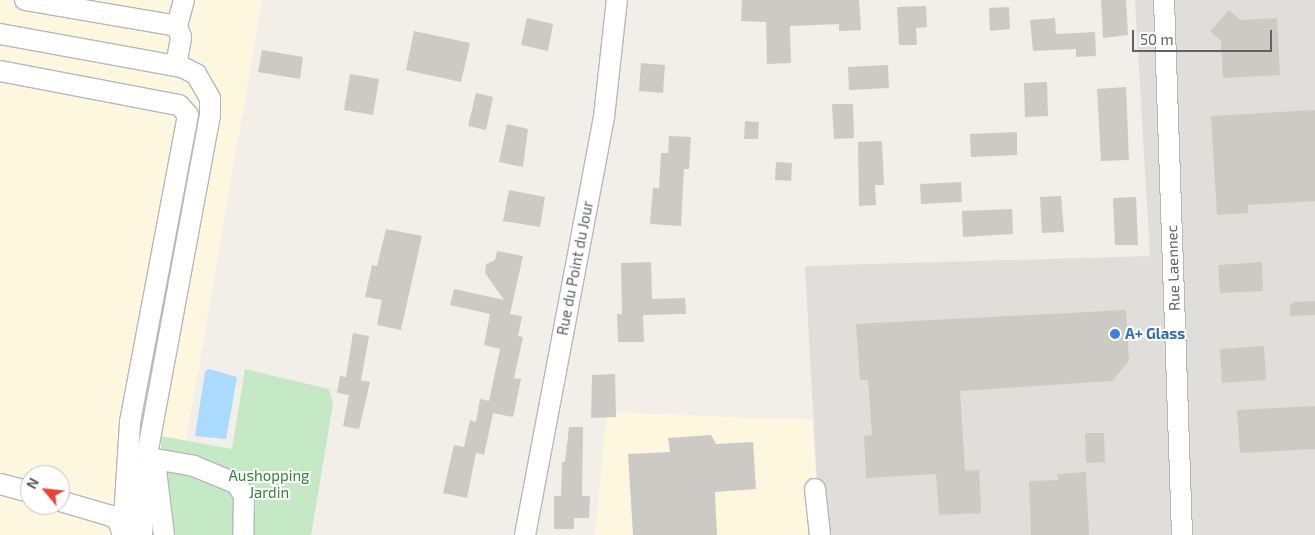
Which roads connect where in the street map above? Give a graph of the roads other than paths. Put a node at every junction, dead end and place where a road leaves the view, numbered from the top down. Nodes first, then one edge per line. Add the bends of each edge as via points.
1 (25, 0) edge
2 (184, 0) edge
3 (617, 0) edge
4 (1164, 0) edge
5 (177, 26) junction
6 (0, 34) edge
7 (176, 66) junction
8 (2, 70) edge
9 (154, 413) junction
10 (155, 459) junction
11 (0, 484) edge
12 (20, 489) edge
13 (816, 489) dead end
14 (70, 504) edge
15 (123, 535) edge
16 (142, 535) edge
17 (164, 535) edge
18 (243, 535) edge
19 (526, 535) edge
20 (820, 535) edge
21 (1182, 535) edge

1 - 5 street
2 - 5 street
3 - 19 street, Rue du Point du Jour via 604,116
4 - 21 street, Rue Laennec
5 - 7 street via 181,37
6 - 7 street
7 - 9 street via 196,74 205,84 210,98 210,115
8 - 15 street via 179,105 188,115 130,423
9 - 10 street
9 - 16 street
10 - 17 street
10 - 18 street via 194,466 237,484 244,496
11 - 12 street
13 - 20 street
14 - 15 street via 118,520

